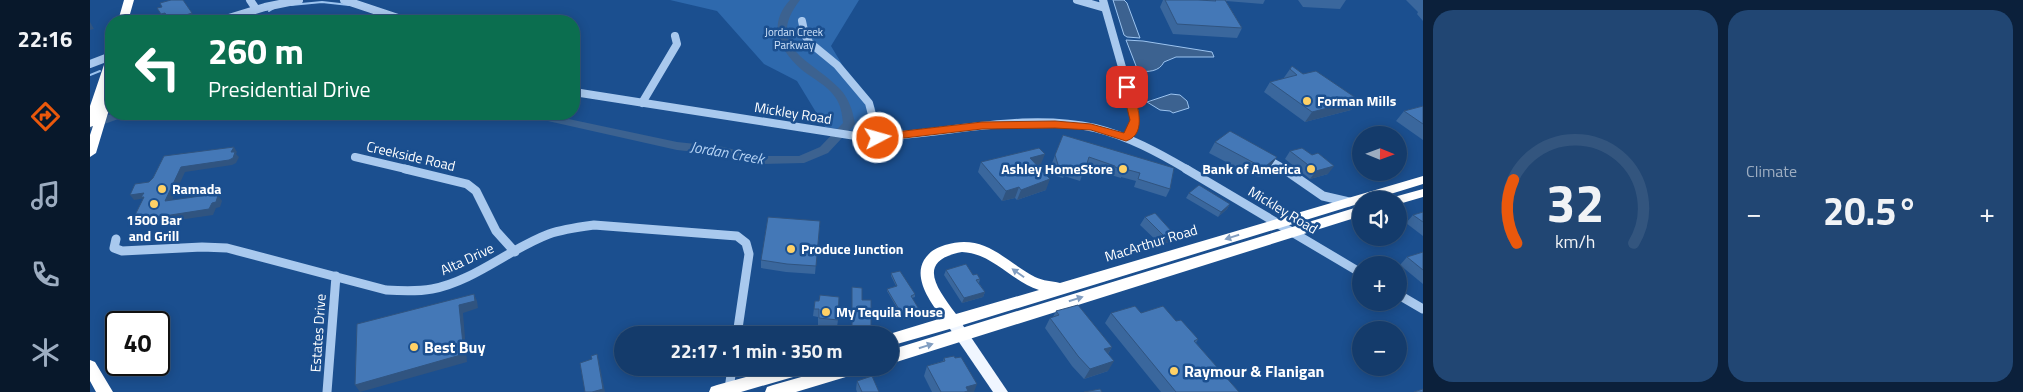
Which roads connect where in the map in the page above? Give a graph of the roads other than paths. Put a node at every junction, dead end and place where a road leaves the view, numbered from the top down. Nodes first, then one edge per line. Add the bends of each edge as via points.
1 (129, 0) edge
2 (136, 0) edge
3 (250, 0) edge
4 (299, 0) edge
5 (344, 0) edge
6 (1077, 0) edge
7 (1104, 4) edge
8 (256, 9) junction
9 (125, 15) edge
10 (132, 15) edge
11 (238, 15) edge
12 (389, 15) edge
13 (802, 20) dead end
14 (676, 36) dead end
15 (105, 60) edge
16 (91, 62) edge
17 (105, 84) edge
18 (580, 93) edge
19 (105, 98) edge
20 (642, 103) junction
21 (99, 109) junction
22 (90, 123) edge
23 (862, 137) joint
24 (878, 138) junction
25 (1126, 138) junction
26 (1253, 152) edge
27 (90, 153) edge
28 (355, 157) dead end
29 (1423, 180) edge
30 (1423, 192) edge
31 (1318, 195) junction
32 (1407, 197) edge
33 (1349, 202) junction
34 (1319, 211) junction
35 (1352, 214) edge
36 (1279, 223) junction
37 (1294, 232) junction
38 (116, 239) dead end
39 (515, 252) junction
40 (1352, 267) edge
41 (336, 276) junction
42 (1063, 288) junction
43 (1407, 300) edge
44 (1423, 309) edge
45 (953, 322) junction
46 (738, 326) edge
47 (962, 335) junction
48 (899, 337) edge
49 (899, 354) edge
50 (90, 366) edge
51 (729, 376) edge
52 (772, 376) edge
53 (827, 376) edge
54 (723, 390) edge
55 (105, 392) edge
56 (327, 392) edge
57 (773, 392) edge
58 (1001, 392) edge

1 - 9 highway
2 - 10 highway
3 - 8 street
4 - 8 street
5 - 12 street
6 - 7 street
7 - 25 street via 1135,113 1134,126
8 - 11 street
13 - 24 street via 809,42 837,65 869,103
14 - 20 street via 677,44
15 - 16 street
17 - 21 highway
18 - 20 street, Mickley Road
19 - 21 highway
20 - 23 street, Mickley Road
21 - 22 highway
21 - 27 highway
23 - 24 street, Mickley Road
24 - 25 street, Mickley Road via 974,126 1062,124 1091,127
25 - 36 street, Mickley Road
26 - 31 street via 1287,171
28 - 39 street, Creekside Road via 467,184 476,191 496,231
29 - 33 highway, MacArthur Road
30 - 32 highway
31 - 33 street via 1332,201
31 - 34 street
33 - 34 highway, MacArthur Road
34 - 36 highway, MacArthur Road
35 - 37 highway
36 - 37 street, Mickley Road
36 -> 42 highway, MacArthur Road
37 - 40 street, Mickley Road
47 -> 37 highway
38 - 41 street, Alta Drive via 113,246 116,250 227,248
39 - 41 street, Alta Drive via 468,278 423,292 386,290
39 - 46 street, Alta Drive via 548,234 594,225 737,236 746,243 749,254
41 - 56 street, Estates Drive
42 - 45 highway, MacArthur Road
42 -> 45 highway via 1035,283 981,248 958,246 936,255 926,272 929,286
43 - 44 street
45 - 47 main road
45 - 48 highway, MacArthur Road
49 -> 47 highway
47 - 58 main road
50 - 55 highway
51 - 54 street
52 - 54 highway
53 - 57 highway

